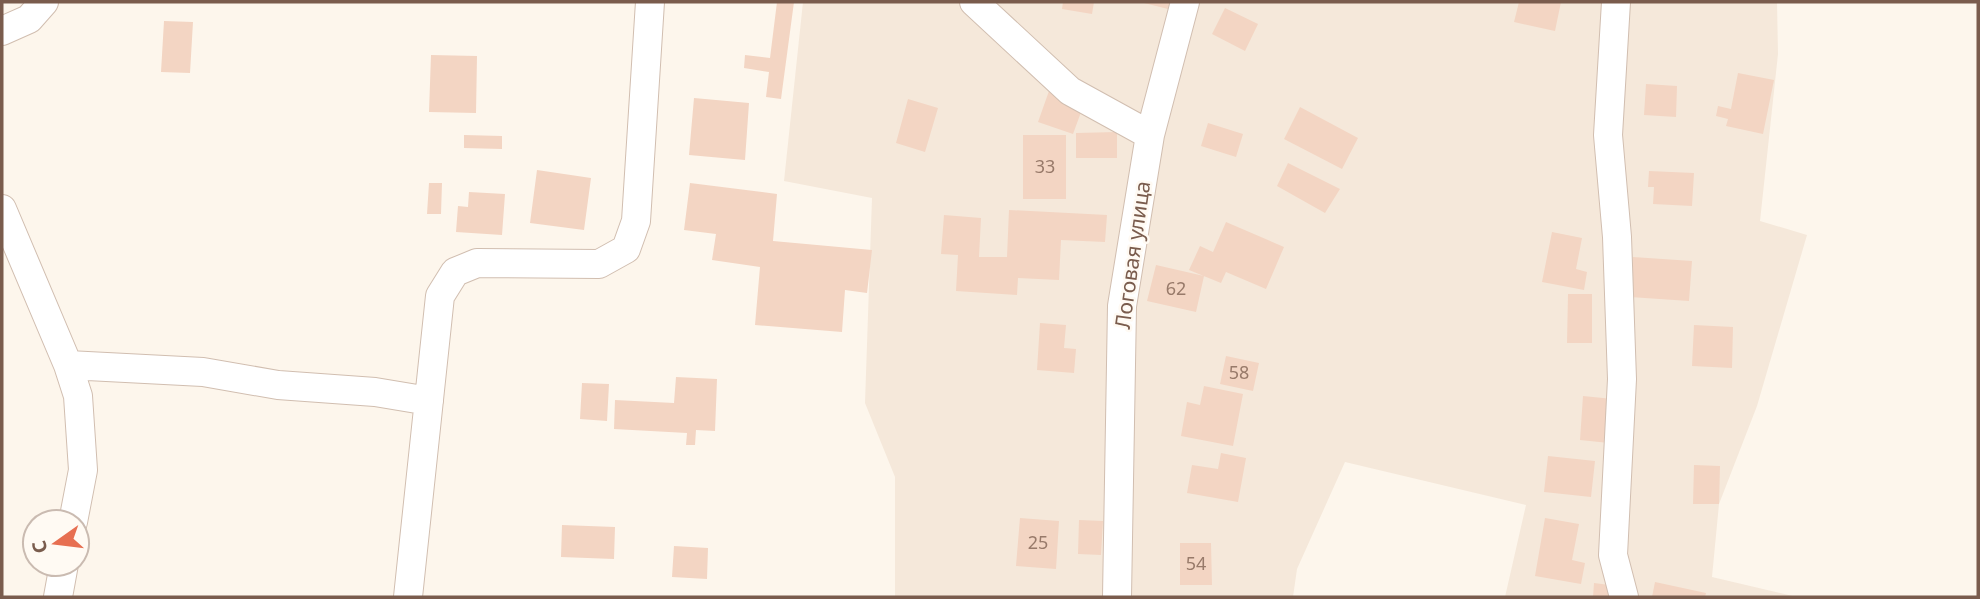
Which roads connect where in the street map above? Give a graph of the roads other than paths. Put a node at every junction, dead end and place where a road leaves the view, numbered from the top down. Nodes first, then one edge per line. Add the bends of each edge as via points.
1 (44, 2) edge
2 (650, 2) edge
3 (974, 2) edge
4 (1185, 2) edge
5 (1616, 2) edge
6 (2, 31) edge
7 (1150, 135) junction
8 (2, 209) edge
9 (68, 365) junction
10 (429, 401) junction
11 (76, 508) edge
12 (61, 578) edge
13 (58, 597) edge
14 (408, 597) edge
15 (1117, 597) edge
16 (1623, 597) edge

1 - 6 street via 29,19
2 - 10 street via 636,221 626,249 599,264 477,262 455,272 440,296
3 - 7 street via 1070,91
4 - 7 street, Логовая улица
5 - 16 street via 1608,135 1622,379 1613,555
7 - 15 street, Логовая улица via 1122,306
8 - 9 street
9 - 10 street via 203,372
9 - 11 street via 78,396 83,470
10 - 14 street
12 - 13 street

